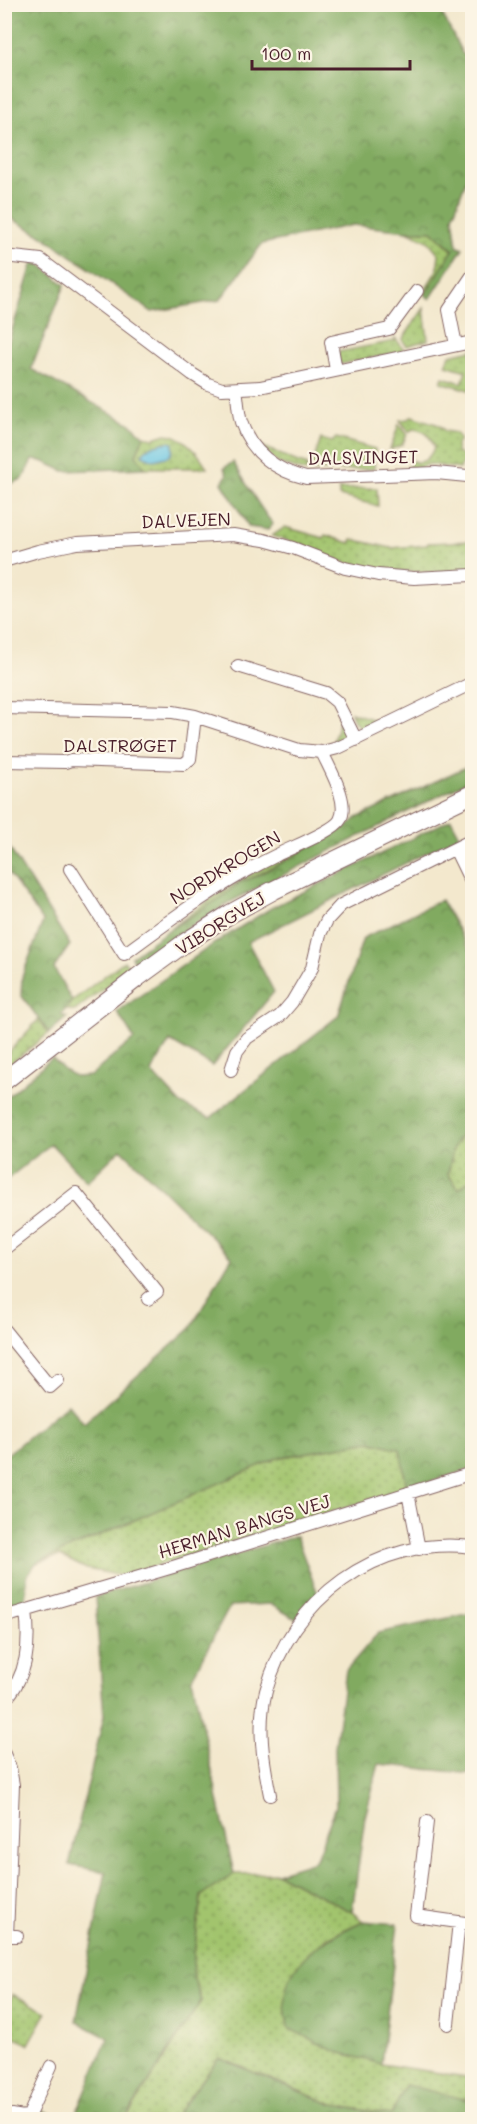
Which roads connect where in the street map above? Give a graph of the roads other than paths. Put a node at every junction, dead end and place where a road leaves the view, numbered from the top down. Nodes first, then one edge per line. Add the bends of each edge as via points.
1 (4, 256) edge
2 (472, 276) edge
3 (417, 291) dead end
4 (472, 342) edge
5 (456, 345) junction
6 (336, 370) junction
7 (236, 389) junction
8 (472, 475) edge
9 (4, 561) edge
10 (472, 575) edge
11 (238, 666) dead end
12 (472, 683) edge
13 (4, 708) edge
14 (195, 716) junction
15 (356, 740) junction
16 (322, 752) junction
17 (4, 761) edge
18 (467, 795) edge
19 (472, 840) edge
20 (455, 849) junction
21 (70, 869) dead end
22 (472, 884) edge
23 (231, 1070) dead end
24 (4, 1081) edge
25 (4, 1249) edge
26 (148, 1299) dead end
27 (4, 1330) edge
28 (58, 1380) dead end
29 (472, 1473) edge
30 (408, 1493) junction
31 (472, 1547) edge
32 (419, 1549) junction
33 (26, 1611) junction
34 (4, 1617) edge
35 (4, 1701) edge
36 (4, 1754) edge
37 (270, 1795) dead end
38 (427, 1822) dead end
39 (459, 1922) junction
40 (472, 1924) edge
41 (17, 1936) dead end
42 (448, 2024) dead end
43 (51, 2066) dead end
44 (6, 2120) edge

1 - 7 street via 40,261 192,374 222,389
2 - 5 street via 449,310
3 - 6 street via 389,329 331,342
4 - 5 street
5 - 6 street
6 - 7 street
7 - 8 street, DALSVINGET via 248,438 270,463 294,475
9 - 10 street, DALVEJEN via 77,543 233,535 293,548 345,568 378,575
11 - 15 street via 326,693 337,702
12 - 15 street, DALSTRØGET
13 - 14 street, DALSTRØGET via 172,712
14 - 16 street, DALSTRØGET via 299,750
14 - 17 street, DALSTRØGET via 190,759 184,764
15 - 16 street, DALSTRØGET
16 - 21 street, NORDKROGEN via 344,802 336,827 204,895 124,954
18 - 24 main road, VIBORGVEJ via 230,914 138,977
19 - 20 street
20 - 22 street
20 - 23 street via 340,905 320,934 312,968 292,1002 280,1016 247,1038 237,1051
25 - 26 street via 76,1193 157,1292
27 - 28 street via 50,1387
29 - 30 street, HERMAN BANGS VEJ
30 - 32 street
30 - 33 street, HERMAN BANGS VEJ
31 - 32 street
32 - 37 street via 390,1555 334,1585 292,1632 276,1660 261,1724
33 - 34 street, HERMAN BANGS VEJ
33 - 35 street via 26,1659 19,1681
36 - 41 street via 13,1785 7,1936
38 - 39 street via 416,1916
39 - 40 street
39 - 42 street
43 - 44 street via 29,2115 12,2115

